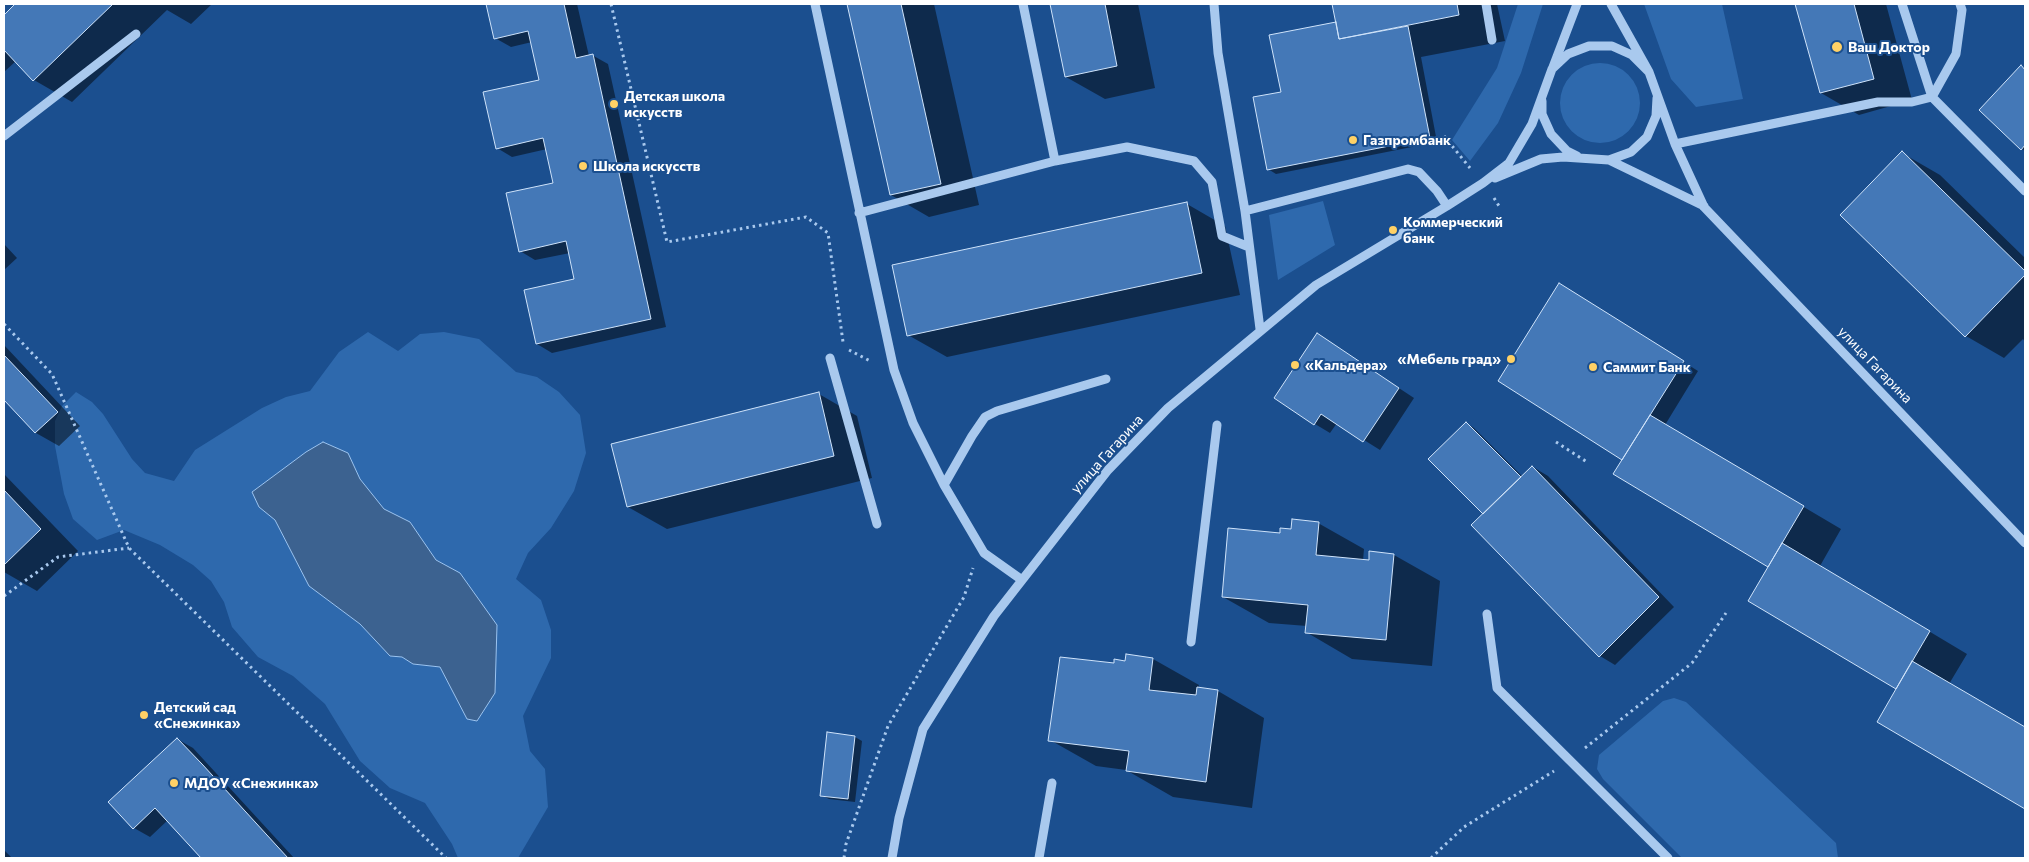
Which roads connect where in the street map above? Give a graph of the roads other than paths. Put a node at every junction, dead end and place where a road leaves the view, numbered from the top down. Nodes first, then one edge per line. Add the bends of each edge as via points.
1 (815, 4) edge
2 (1023, 4) edge
3 (1214, 4) edge
4 (1486, 4) edge
5 (1577, 4) edge
6 (1611, 4) edge
7 (1902, 4) edge
8 (1960, 4) edge
9 (136, 34) dead end
10 (1492, 40) dead end
11 (1552, 69) junction
12 (1649, 72) junction
13 (1542, 91) junction
14 (1657, 92) junction
15 (1932, 97) junction
16 (4, 136) edge
17 (1675, 144) junction
18 (1587, 160) junction
19 (1609, 160) junction
20 (1055, 161) junction
21 (1483, 183) junction
22 (2025, 191) edge
23 (1447, 206) junction
24 (1704, 206) junction
25 (1244, 212) junction
26 (859, 213) junction
27 (1249, 247) junction
28 (1260, 329) junction
29 (830, 358) dead end
30 (1106, 379) dead end
31 (1216, 425) dead end
32 (944, 485) junction
33 (877, 524) dead end
34 (2025, 543) edge
35 (1022, 580) junction
36 (1487, 614) dead end
37 (1191, 642) dead end
38 (1052, 783) dead end
39 (892, 858) edge
40 (1039, 858) edge
41 (1668, 858) edge

1 - 26 street
2 - 20 street
3 - 25 street via 1218,53
4 - 10 street
5 - 11 street
6 - 12 street
7 - 15 street
8 - 15 street via 1956,54
9 - 16 street
11 - 12 street via 1568,54 1589,46 1612,46 1632,55
11 - 13 street
12 - 14 street
13 - 18 street via 1542,114 1550,134 1568,151
13 - 21 street via 1532,124 1521,143 1508,163
14 - 17 street
14 - 19 street via 1656,116 1647,137 1631,152
15 - 17 street via 1912,102 1878,102
15 - 22 street
17 - 24 street
18 - 19 street
18 - 21 street via 1541,159
19 - 24 street
20 - 26 street
20 - 27 street via 1127,147 1194,161 1212,182 1222,236
21 - 23 street, улица Гагарина
23 - 25 street via 1419,172 1408,169
23 - 28 street, улица Гагарина via 1316,285
24 - 34 street, улица Гагарина
25 - 27 street
26 - 32 street via 894,370 913,423
27 - 28 street
28 - 35 street, улица Гагарина via 1168,408 1108,470
29 - 33 street
30 - 32 street via 985,417
31 - 37 street
32 - 35 street via 984,553
35 - 39 street, улица Гагарина via 994,616 923,729 899,818
36 - 41 street via 1497,688
38 - 40 street

